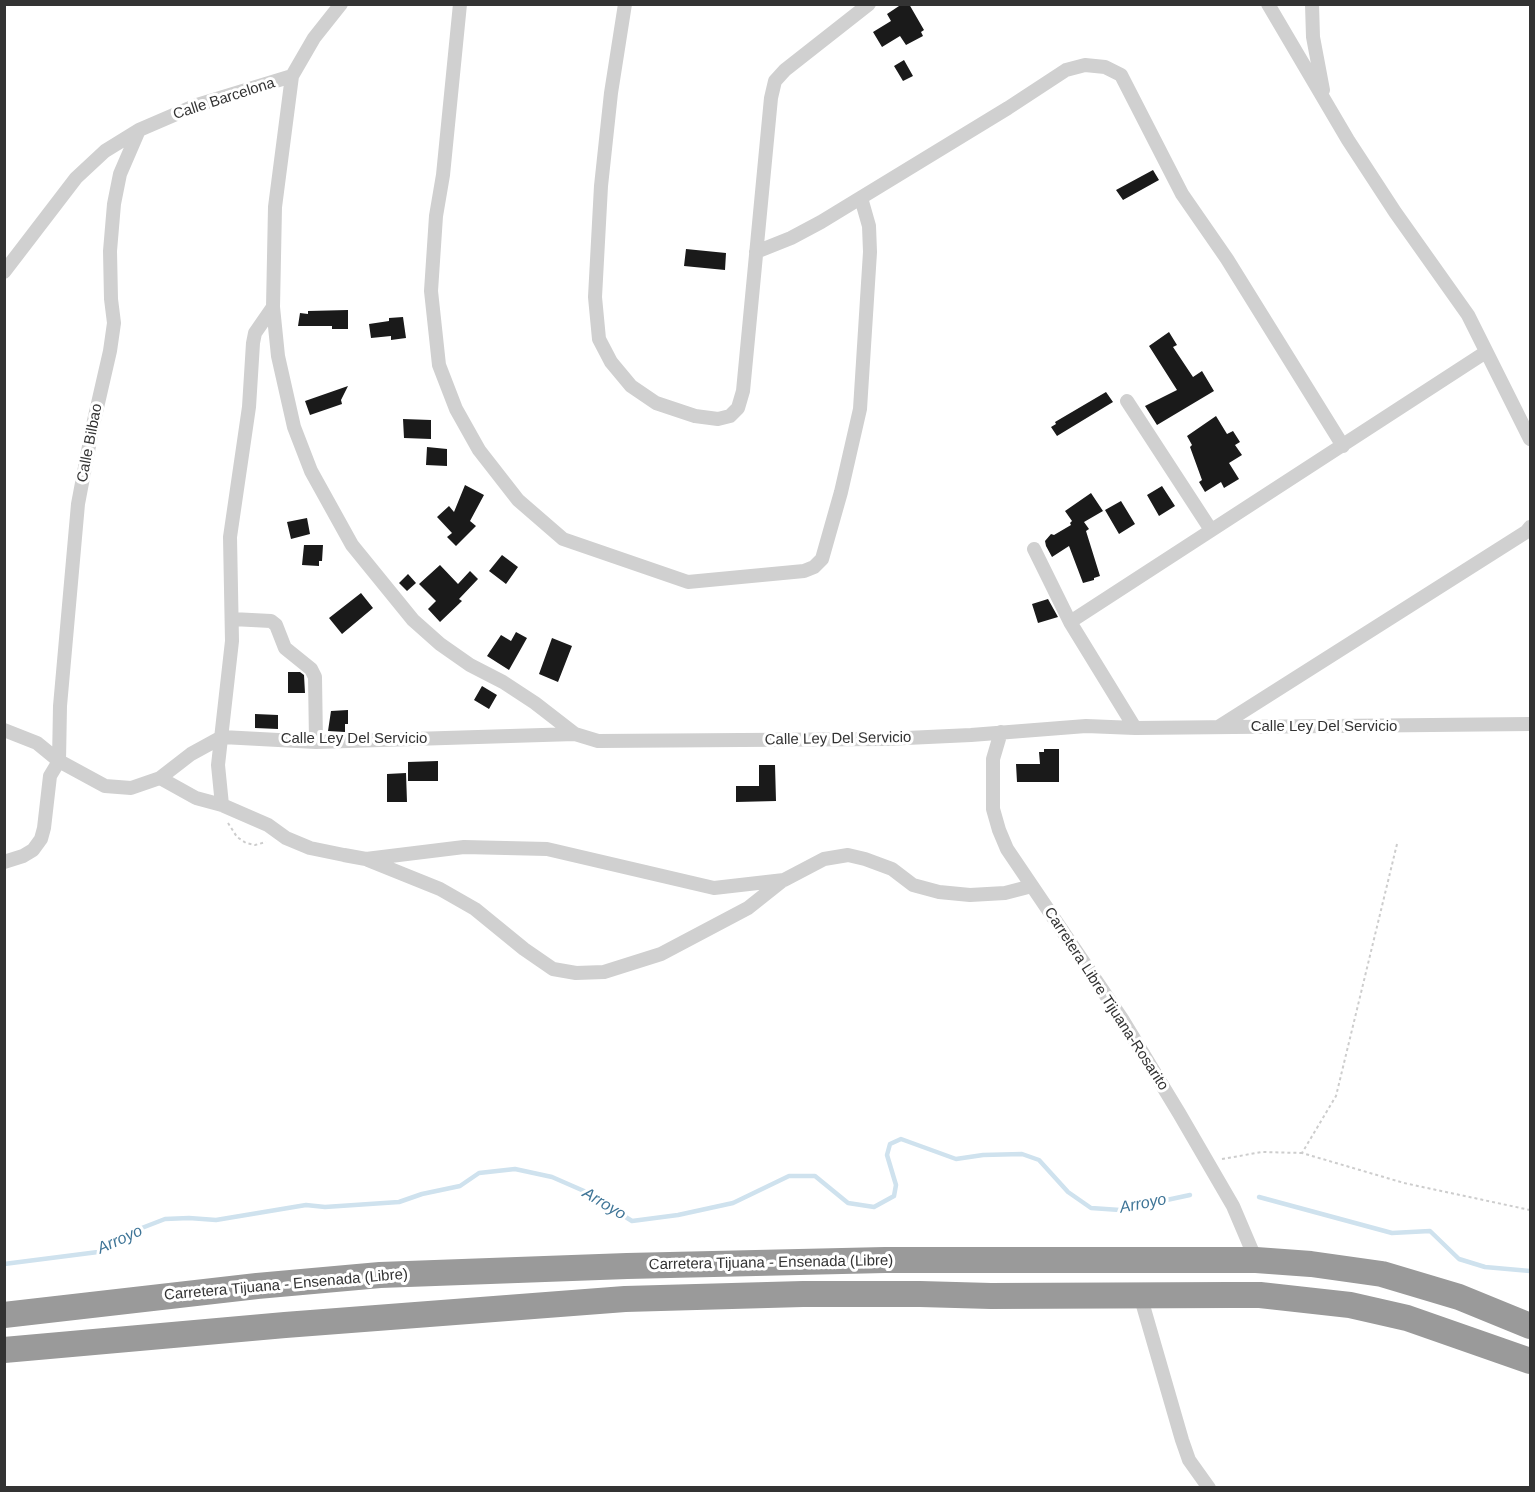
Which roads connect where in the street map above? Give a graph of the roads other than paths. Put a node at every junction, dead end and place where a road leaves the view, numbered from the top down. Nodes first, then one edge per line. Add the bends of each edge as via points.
1 (340, 4) edge
2 (460, 4) edge
3 (625, 4) edge
4 (869, 4) edge
5 (1268, 4) edge
6 (1312, 4) edge
7 (292, 76) junction
8 (1324, 98) junction
9 (139, 130) junction
10 (861, 198) junction
11 (756, 252) junction
12 (4, 272) edge
13 (273, 307) junction
14 (1486, 352) junction
15 (1127, 401) dead end
16 (1530, 439) edge
17 (1343, 446) junction
18 (1530, 527) edge
19 (1211, 530) junction
20 (1034, 549) dead end
21 (232, 619) junction
22 (1070, 622) junction
23 (1530, 724) edge
24 (1220, 726) junction
25 (1136, 728) junction
26 (4, 730) edge
27 (1001, 732) junction
28 (575, 734) junction
29 (222, 737) junction
30 (316, 742) junction
31 (59, 761) junction
32 (160, 778) junction
33 (222, 805) junction
34 (366, 859) junction
35 (4, 862) edge
36 (784, 880) junction
37 (1032, 886) junction
38 (1256, 1260) junction
39 (1140, 1295) junction
40 (123, 1301) junction
41 (4, 1315) edge
42 (1530, 1326) edge
43 (50, 1345) junction
44 (4, 1350) edge
45 (1530, 1361) edge
46 (1209, 1488) edge

1 - 7 street
2 - 10 street via 430,291 439,365 456,409 479,450 518,500 563,539 688,582 804,571 822,559 860,409 870,252
3 - 11 street via 601,186 595,297 599,339 611,362 631,386 656,403 695,416 718,419 730,416 738,408 743,391
4 - 11 street via 775,81
5 - 8 street
6 - 8 street via 1313,37
7 - 9 street, Calle Barcelona via 197,105
7 - 13 street via 275,207
8 - 14 street via 1395,212 1468,315
9 - 12 street, Calle Barcelona via 105,151 76,178
9 - 31 street, Calle Bilbao via 120,174 114,204 110,251 114,323 78,504 60,706
10 - 11 street via 791,238
10 - 17 street via 1066,70 1085,65 1105,67 1121,75 1182,194
13 - 21 street via 252,343 249,407 230,537
13 - 28 street via 278,356 294,427 311,471 352,545 413,620 440,645 527,697
14 - 16 street
14 - 17 street
15 - 19 street
17 - 19 street
18 - 24 street
19 - 22 street
20 - 22 street
21 - 29 street
21 - 30 street via 271,621 285,648 311,669 315,676
22 - 25 street
23 - 24 street, Calle Ley Del Servicio
24 - 25 street, Calle Ley Del Servicio
25 - 27 street, Calle Ley Del Servicio via 1086,726
26 - 31 street via 37,743
27 - 28 street, Calle Ley Del Servicio via 885,740 597,741
27 - 37 street, Carretera Libre Tijuana-Rosarito via 993,759 993,810 1007,849
28 - 30 street, Calle Ley Del Servicio
29 - 30 street, Calle Ley Del Servicio
29 - 32 street
29 - 33 street via 218,765
31 - 32 street via 105,786 131,788
31 - 35 street, Calle Bilbao via 50,776 40,839 33,850
32 - 33 street via 196,798
33 - 34 street via 310,848
34 - 36 street via 493,846 547,849 714,888
34 - 36 street via 440,889 475,909 553,969 576,973 604,972 661,954 748,908
36 - 37 street via 824,858 848,855 892,869 913,885 939,892 1005,893
37 - 38 street, Carretera Libre Tijuana-Rosarito via 1122,1019 1233,1206
38 - 40 highway, Carretera Tijuana - Ensenada (Libre) via 873,1261 520,1269 380,1275
38 - 42 highway, Carretera Tijuana - Ensenada (Libre) via 1382,1274 1459,1297
39 - 43 highway, Carretera Tijuana - Ensenada (Libre) via 802,1294 625,1299
39 - 45 highway, Carretera Tijuana - Ensenada (Libre) via 1260,1295 1350,1305 1407,1318
39 - 46 street via 1189,1460
40 - 41 highway, Carretera Tijuana - Ensenada (Libre)
40 - 43 highway via 117,1322 60,1338
43 - 44 highway, Carretera Tijuana - Ensenada (Libre)

